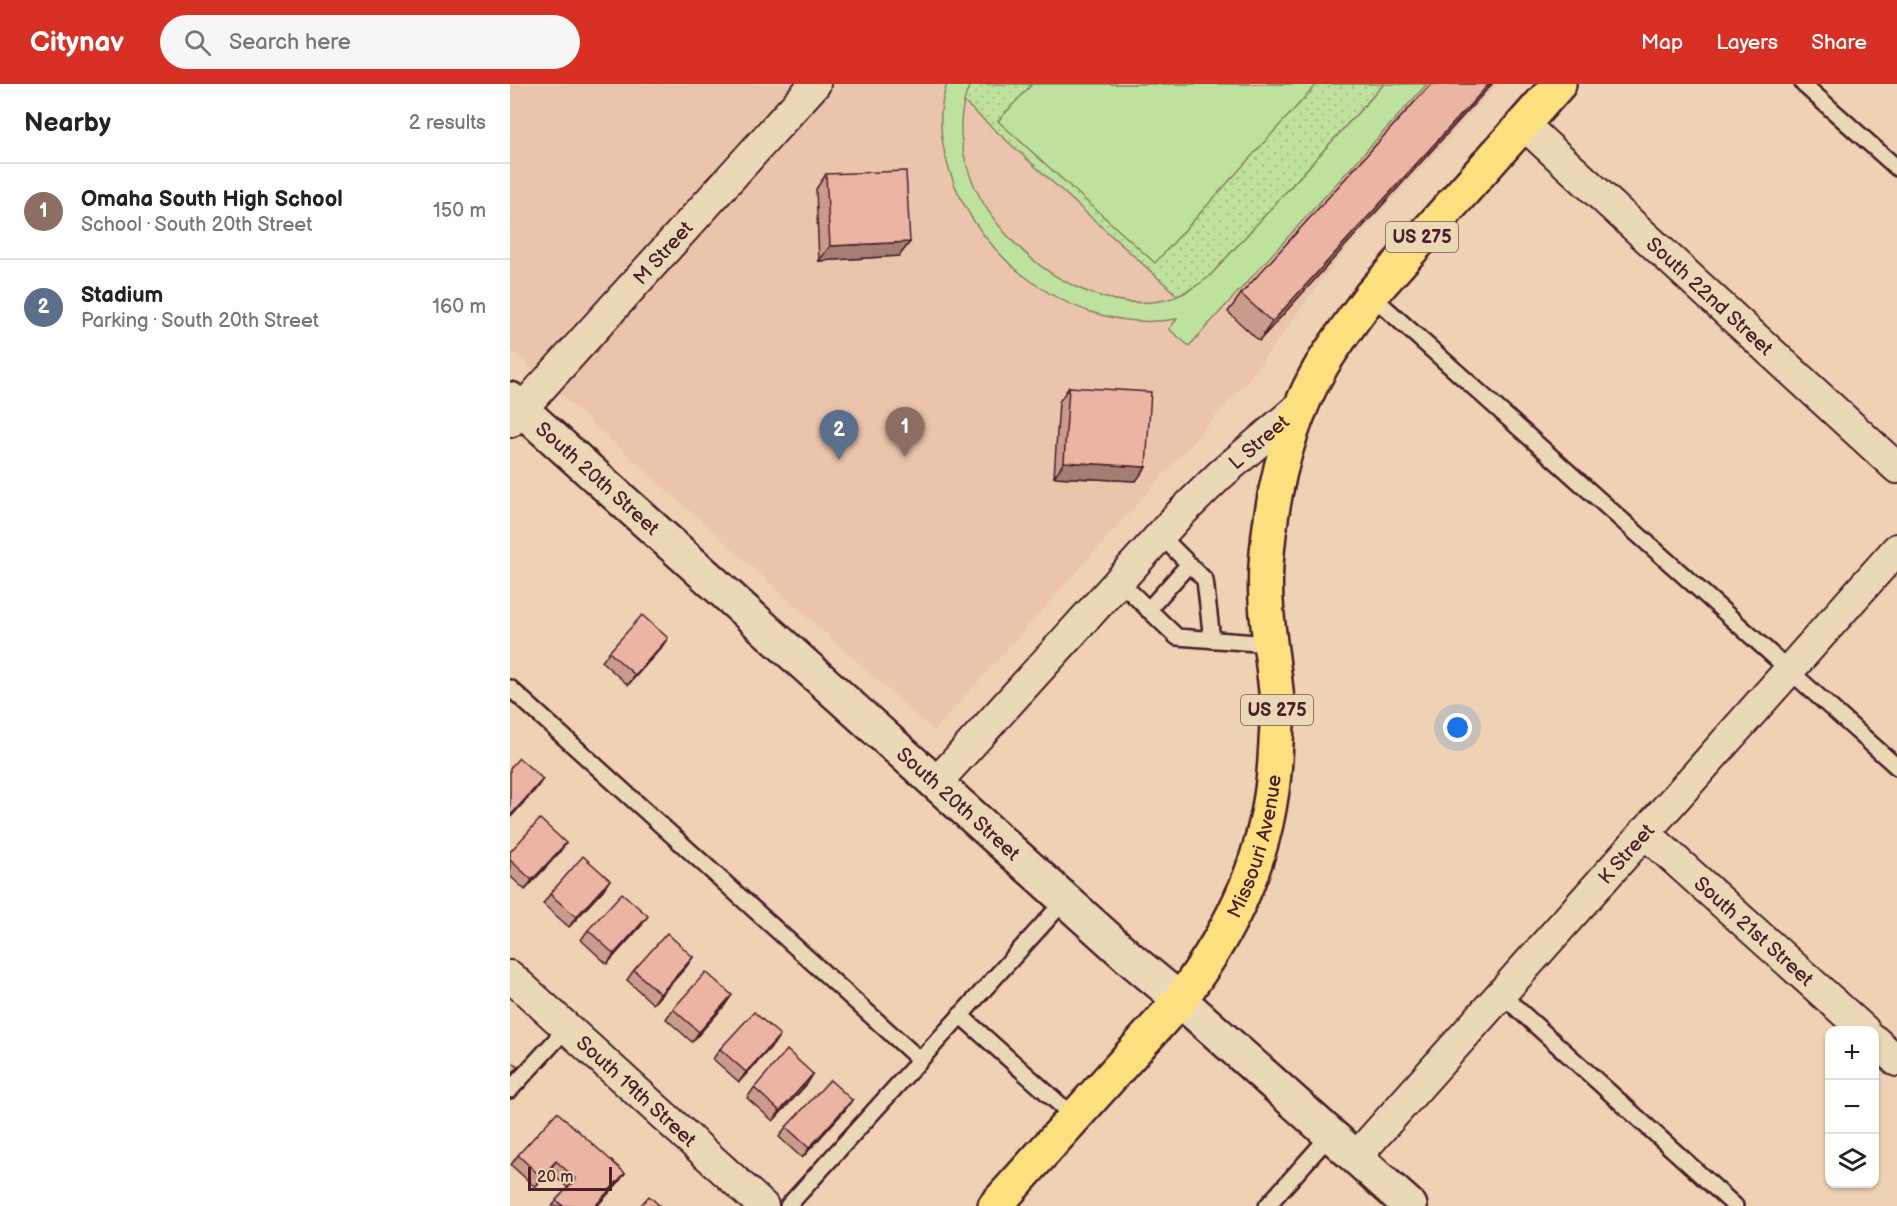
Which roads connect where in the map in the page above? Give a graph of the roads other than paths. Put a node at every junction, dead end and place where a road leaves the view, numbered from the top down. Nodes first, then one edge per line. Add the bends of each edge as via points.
1 (815, 84) edge
2 (1559, 84) edge
3 (1803, 84) edge
4 (1523, 124) junction
5 (1897, 168) edge
6 (1371, 295) junction
7 (1304, 403) junction
8 (514, 410) edge
9 (1897, 468) edge
10 (1160, 535) junction
11 (1897, 549) edge
12 (1189, 564) junction
13 (1118, 580) junction
14 (1148, 610) junction
15 (1212, 640) junction
16 (1270, 644) junction
17 (1789, 670) junction
18 (510, 688) edge
19 (1897, 767) edge
20 (936, 783) junction
21 (1644, 832) junction
22 (1065, 900) junction
23 (510, 976) edge
24 (1501, 994) junction
25 (1180, 1000) junction
26 (960, 1015) junction
27 (1860, 1026) edge
28 (567, 1028) junction
29 (1879, 1044) edge
30 (920, 1060) junction
31 (1897, 1061) edge
32 (510, 1090) edge
33 (1075, 1118) junction
34 (1331, 1134) junction
35 (1356, 1157) junction
36 (763, 1206) edge
37 (788, 1206) edge
38 (995, 1206) edge
39 (1267, 1206) edge
40 (1410, 1206) edge
41 (1736, 1206) edge

1 - 8 street, M Street
2 - 4 main road, L Street / US 275
3 - 5 lane
4 - 6 main road, L Street / US 275
4 - 9 street, South 22nd Street
6 - 7 main road, L Street / US 275 via 1321,367
6 - 17 lane
7 - 10 street, L Street via 1220,475
7 - 16 main road, Missouri Avenue / US 275 via 1287,445 1270,521 1266,567
8 - 20 street, South 20th Street
10 - 12 lane
10 - 13 street, L Street
11 - 17 street, K Street
12 - 14 lane
12 - 15 lane via 1205,580
13 - 14 lane
13 - 20 street, L Street
14 - 15 lane via 1177,637
15 - 16 lane
16 - 25 main road, Missouri Avenue / US 275 via 1277,703 1276,747 1273,795 1263,835 1248,884 1228,927
17 - 19 lane
17 - 21 street, K Street
18 - 30 lane
20 - 22 street, South 20th Street
21 - 24 street, K Street
21 - 27 street, South 21st Street
22 - 25 street, South 20th Street
22 - 26 lane
23 - 28 street, South 19th Street
24 - 35 street, K Street
24 - 41 lane
25 - 33 main road, Missouri Avenue / US 275
25 - 34 street, South 20th Street
26 - 30 lane
26 - 33 lane
28 - 32 lane
28 - 36 street, South 19th Street
29 - 31 street
30 - 37 lane
33 - 38 main road, Missouri Avenue / US 275
34 - 35 street, South 20th Street
34 - 39 lane
35 - 40 street, South 20th Street

